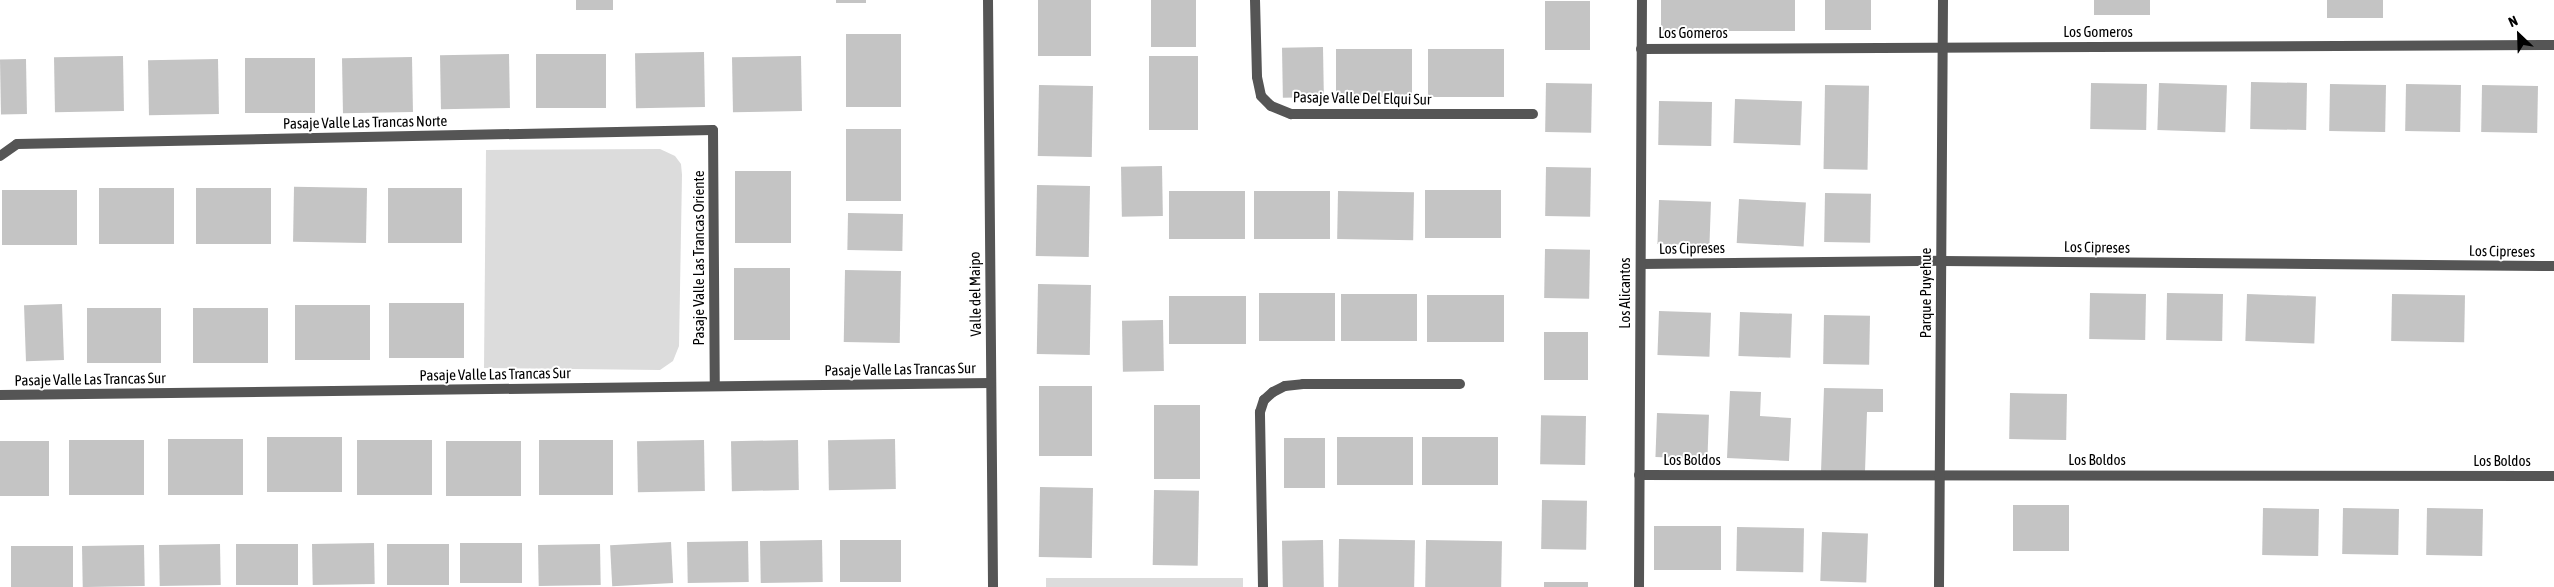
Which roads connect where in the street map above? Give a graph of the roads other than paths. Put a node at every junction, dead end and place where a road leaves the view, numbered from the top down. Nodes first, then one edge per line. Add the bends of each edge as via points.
1 (988, 0) edge
2 (1255, 0) edge
3 (1642, 0) edge
4 (1943, 0) edge
5 (2554, 45) edge
6 (1943, 47) junction
7 (1641, 49) junction
8 (1534, 114) dead end
9 (714, 130) joint
10 (0, 156) edge
11 (1942, 261) junction
12 (1641, 264) junction
13 (2554, 266) edge
14 (991, 383) junction
15 (1460, 384) dead end
16 (715, 386) junction
17 (0, 395) edge
18 (1639, 474) junction
19 (1940, 475) junction
20 (2554, 476) edge
21 (993, 587) edge
22 (1263, 587) edge
23 (1639, 587) edge
24 (1939, 587) edge

1 - 14 street, Valle del Maipo
2 - 8 street, Pasaje Valle Del Elqui Sur via 1257,77 1262,96 1271,106 1291,114
3 - 7 street, Los Alicantos
4 - 6 street, Parque Puyehue
5 - 6 street, Los Gomeros
6 - 7 street, Los Gomeros
6 - 11 street, Parque Puyehue
7 - 12 street, Los Alicantos
9 - 10 street, Pasaje Valle Las Trancas Norte via 17,144
9 - 16 street, Pasaje Valle Las Trancas Oriente
11 - 12 street, Los Cipreses
11 - 13 street, Los Cipreses
11 - 19 street, Parque Puyehue
12 - 18 street, Los Alicantos
14 - 16 street, Pasaje Valle Las Trancas Sur
14 - 21 street, Valle del Maipo
15 - 22 street via 1303,384 1285,386 1264,400 1260,412
16 - 17 street, Pasaje Valle Las Trancas Sur
18 - 19 street, Los Boldos
18 - 23 street, Los Alicantos
19 - 20 street, Los Boldos
19 - 24 street, Parque Puyehue

